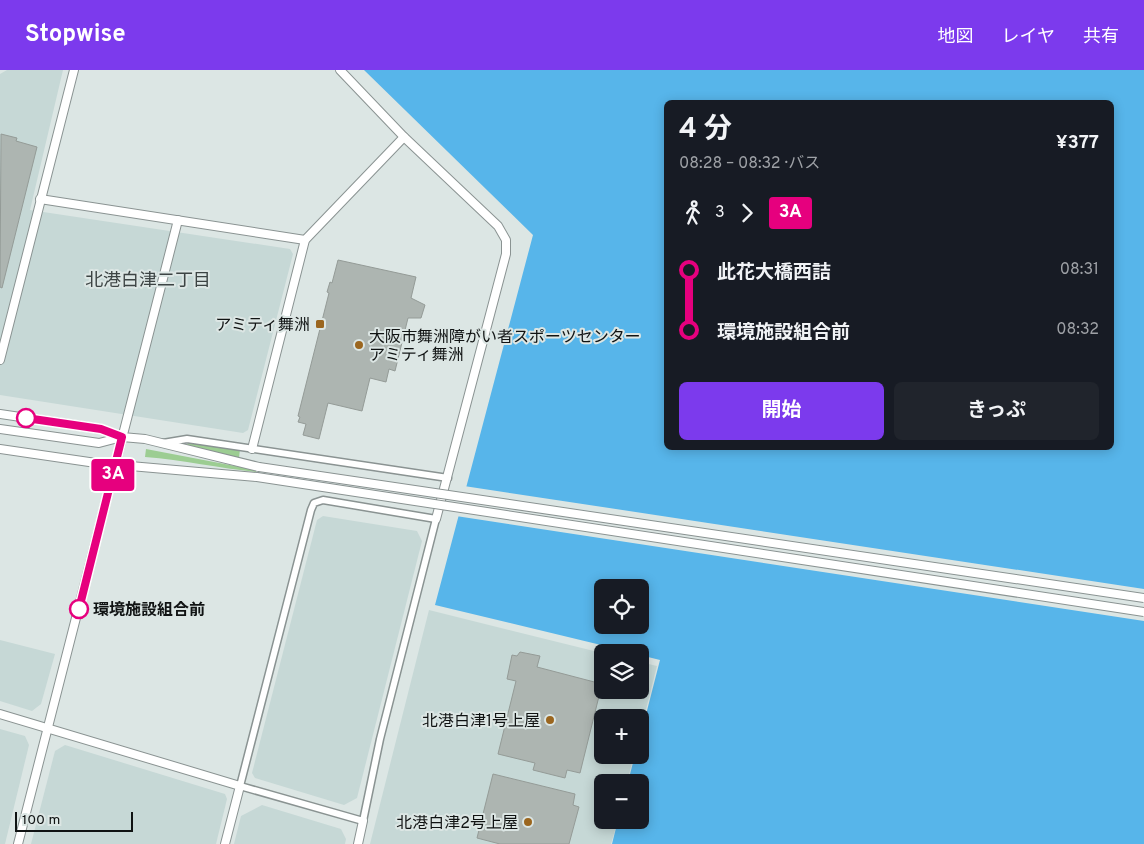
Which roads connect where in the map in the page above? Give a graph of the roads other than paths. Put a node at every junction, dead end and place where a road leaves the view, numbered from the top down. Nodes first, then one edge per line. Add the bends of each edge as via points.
1 (74, 70) edge
2 (340, 70) edge
3 (404, 137) junction
4 (40, 199) junction
5 (178, 220) junction
6 (305, 240) junction
7 (0, 360) edge
8 (0, 414) edge
9 (0, 428) edge
10 (122, 437) junction
11 (162, 444) junction
12 (0, 449) edge
13 (252, 449) junction
14 (115, 464) junction
15 (448, 478) junction
16 (436, 519) junction
17 (1144, 598) edge
18 (1144, 612) edge
19 (0, 714) edge
20 (48, 728) junction
21 (240, 786) junction
22 (363, 821) junction
23 (18, 844) edge
24 (225, 844) edge
25 (358, 844) edge

1 - 4 street
2 - 3 street
3 - 6 street
3 - 15 street via 498,226 506,240 506,254
4 - 5 street
4 - 7 street
5 - 6 street
5 - 10 street
6 - 13 street
8 - 10 street via 101,429
9 - 10 street via 99,443
10 - 11 street
10 - 14 street
11 - 13 street via 188,439
11 - 17 street, bridge via 259,467
12 - 14 street
13 - 15 street
14 - 18 street, bridge via 257,477
14 - 20 street
15 - 16 street
16 - 21 street via 323,500 314,502
16 - 22 street via 380,739
19 - 20 street
20 - 21 street
20 - 23 street
21 - 22 street
21 - 24 street
22 - 25 street

